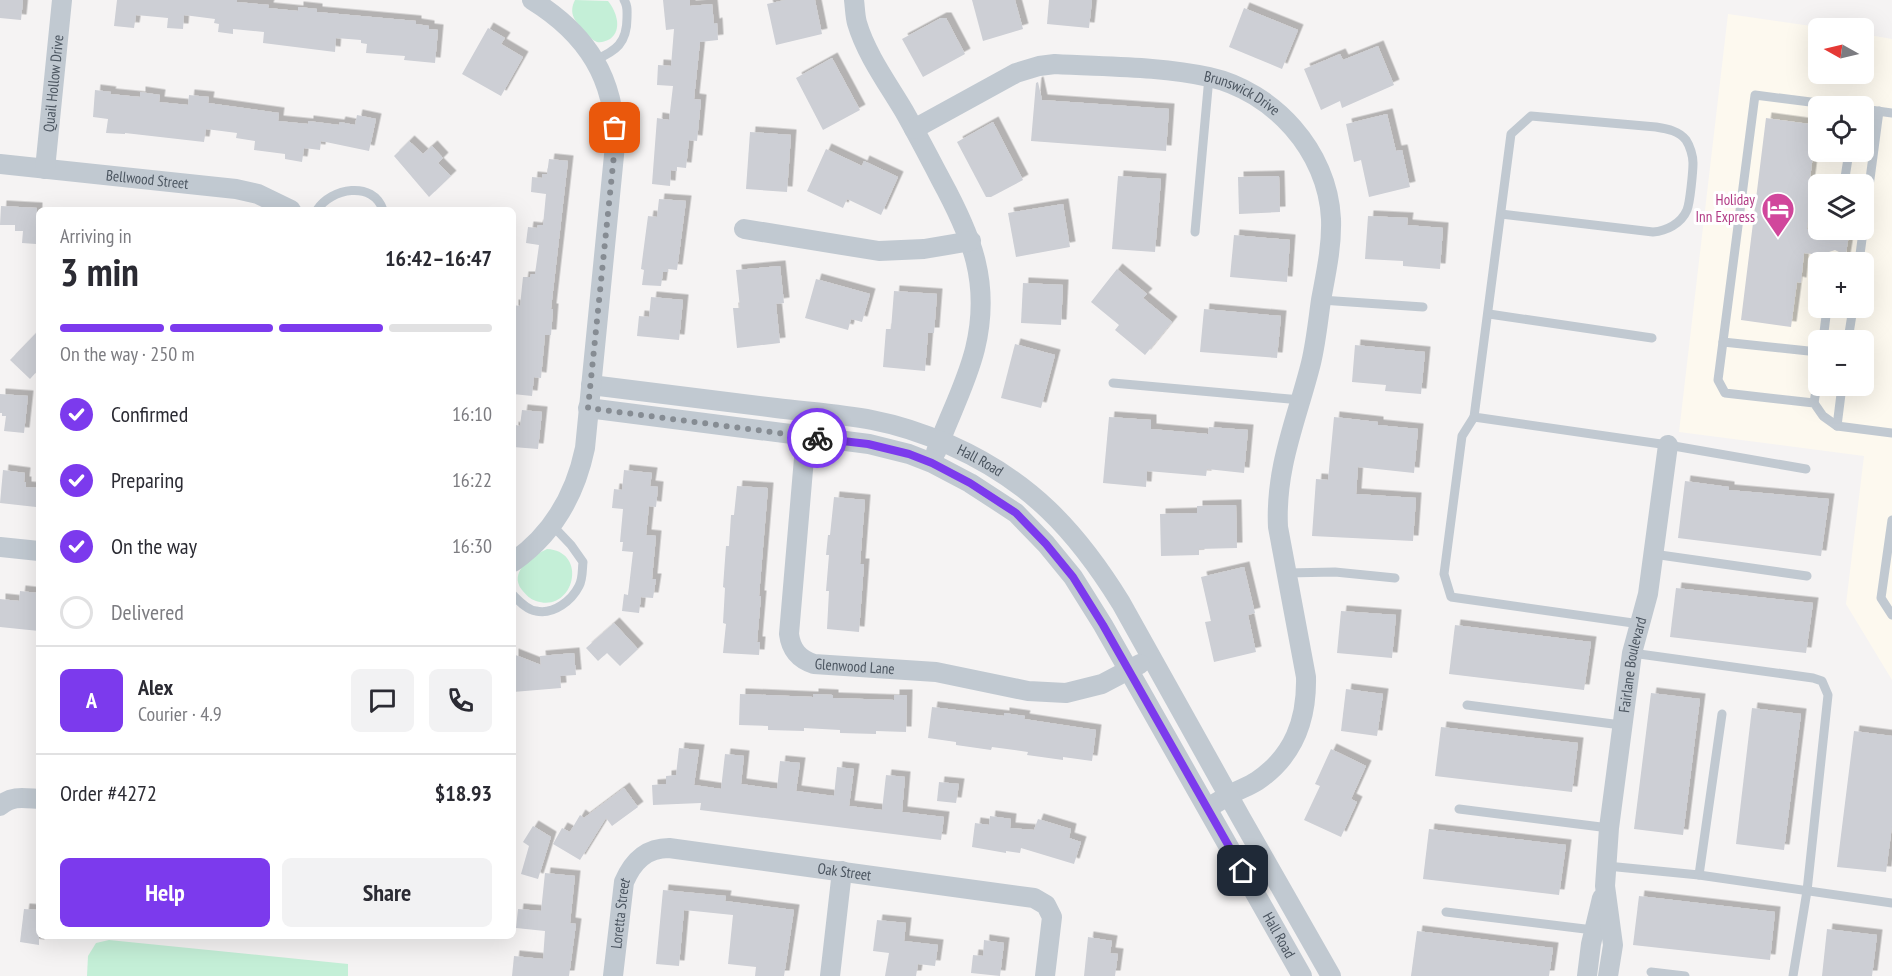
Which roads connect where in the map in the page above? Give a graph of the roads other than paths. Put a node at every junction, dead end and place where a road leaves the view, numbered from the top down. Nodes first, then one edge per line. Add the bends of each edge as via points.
1 (62, 0) edge
2 (624, 0) edge
3 (854, 0) edge
4 (544, 5) edge
5 (595, 60) junction
6 (1209, 77) junction
7 (1808, 102) edge
8 (1874, 110) edge
9 (1879, 111) junction
10 (1892, 113) edge
11 (914, 129) junction
12 (0, 164) edge
13 (45, 169) junction
14 (285, 207) edge
15 (319, 207) edge
16 (382, 207) edge
17 (1501, 214) junction
18 (744, 229) dead end
19 (1195, 232) dead end
20 (971, 241) junction
21 (1860, 252) edge
22 (1321, 300) junction
23 (1423, 307) dead end
24 (1489, 314) junction
25 (1652, 338) dead end
26 (1723, 342) junction
27 (1808, 351) edge
28 (1113, 383) dead end
29 (591, 385) junction
30 (1815, 396) edge
31 (1841, 396) edge
32 (1300, 400) junction
33 (1814, 403) junction
34 (588, 408) junction
35 (807, 412) junction
36 (1474, 417) junction
37 (1837, 426) junction
38 (1892, 433) edge
39 (805, 437) junction
40 (940, 441) junction
41 (1668, 445) junction
42 (932, 463) junction
43 (1806, 469) dead end
44 (1892, 520) edge
45 (552, 525) junction
46 (0, 547) edge
47 (36, 551) edge
48 (1653, 554) junction
49 (516, 560) edge
50 (1287, 573) junction
51 (1807, 576) dead end
52 (1395, 578) dead end
53 (516, 598) edge
54 (1892, 615) edge
55 (1640, 624) junction
56 (1632, 653) junction
57 (1151, 658) junction
58 (1130, 670) junction
59 (1467, 705) dead end
60 (1722, 714) dead end
61 (1621, 725) junction
62 (1228, 795) junction
63 (36, 799) edge
64 (3, 803) edge
65 (1208, 808) junction
66 (1459, 808) dead end
67 (1609, 828) junction
68 (641, 857) joint
69 (1606, 866) junction
70 (842, 871) junction
71 (1699, 875) junction
72 (1605, 886) junction
73 (1807, 891) junction
74 (1892, 903) edge
75 (1446, 912) dead end
76 (1593, 930) junction
77 (1326, 969) edge
78 (1651, 972) dead end
79 (613, 976) edge
80 (830, 976) edge
81 (1045, 976) edge
82 (1301, 976) edge
83 (1587, 976) edge
84 (1608, 976) edge
85 (1685, 976) edge
86 (1792, 976) edge

1 - 13 street, Quail Hollow Drive
2 - 5 lane via 627,26 623,41
3 - 11 street via 857,22 870,52
4 - 5 street via 576,33
5 - 29 street via 609,93 615,145
6 - 11 street, Brunswick Drive via 1142,69 1039,66 1016,73
6 - 19 lane
6 - 22 street, Brunswick Drive via 1245,90 1281,115 1319,170 1330,217
7 - 26 lane via 1755,95
8 - 9 lane
9 - 10 lane
9 - 21 lane
11 - 20 street
12 - 13 street, Bellwood Street
13 - 14 street, Bellwood Street via 236,189
15 - 16 lane via 334,194 350,189 366,192
17 - 17 lane via 1511,134 1531,116 1675,131 1685,139 1694,161 1687,210 1677,223 1663,231
17 - 24 lane
18 - 20 street via 879,251
20 - 40 street via 981,289 979,333
22 - 23 lane
22 - 32 street, Brunswick Drive via 1312,361
24 - 25 lane
24 - 36 lane
26 - 27 lane
26 - 33 lane via 1718,380 1725,393
28 - 32 lane
29 - 34 street
29 - 35 street, Hall Road
30 - 33 lane
31 - 37 lane
32 - 50 street via 1278,489 1278,526
33 - 37 lane
34 - 39 street, Hall Road
34 - 45 street via 574,489
35 - 39 street, Glenwood Lane
35 - 40 street, Hall Road via 873,420
36 - 41 lane
36 - 55 lane via 1462,435 1443,574 1451,597
37 - 38 lane
39 - 42 street, Hall Road via 868,444
39 - 58 street, Glenwood Lane via 789,634 799,657 814,664 936,672 1053,693 1090,688
40 - 42 street
40 - 57 street, Hall Road via 1002,472 1056,516 1102,572
41 - 43 lane
41 - 48 street, Fairlane Boulevard
42 - 58 street, Hall Road via 1016,513 1046,544 1073,577
44 - 54 lane via 1881,598
45 - 49 street
45 - 53 lane via 583,562 581,583 571,599 554,609 537,612
46 - 47 street
48 - 51 lane
48 - 55 street, Fairlane Boulevard
50 - 52 lane via 1335,572
50 - 62 street via 1306,677 1304,715 1293,741 1276,765 1254,783
55 - 56 street, Fairlane Boulevard
56 - 61 street, Fairlane Boulevard
56 - 73 lane via 1822,681 1828,694
57 - 58 street, Glenwood Lane
57 - 62 street, Hall Road
58 - 65 street, Hall Road
59 - 61 lane
60 - 71 lane
61 - 67 street, Fairlane Boulevard
62 - 65 street
62 - 77 street, Hall Road
63 - 64 street via 21,797
65 - 82 street, Hall Road
66 - 67 lane
67 - 69 street, Fairlane Boulevard
68 - 70 street, Oak Street via 669,848
68 - 79 street, Loretta Street via 630,867 624,882
69 - 71 lane
69 - 72 street, Fairlane Boulevard
70 - 80 street
70 - 81 street, Oak Street via 1034,898 1046,905 1052,917
71 - 73 lane
72 - 76 street, Fairlane Boulevard
72 - 84 street, Fairlane Boulevard via 1612,945
73 - 74 lane
73 - 86 lane
75 - 76 lane
76 - 83 street, Fairlane Boulevard
77 - 82 street
78 - 85 lane

